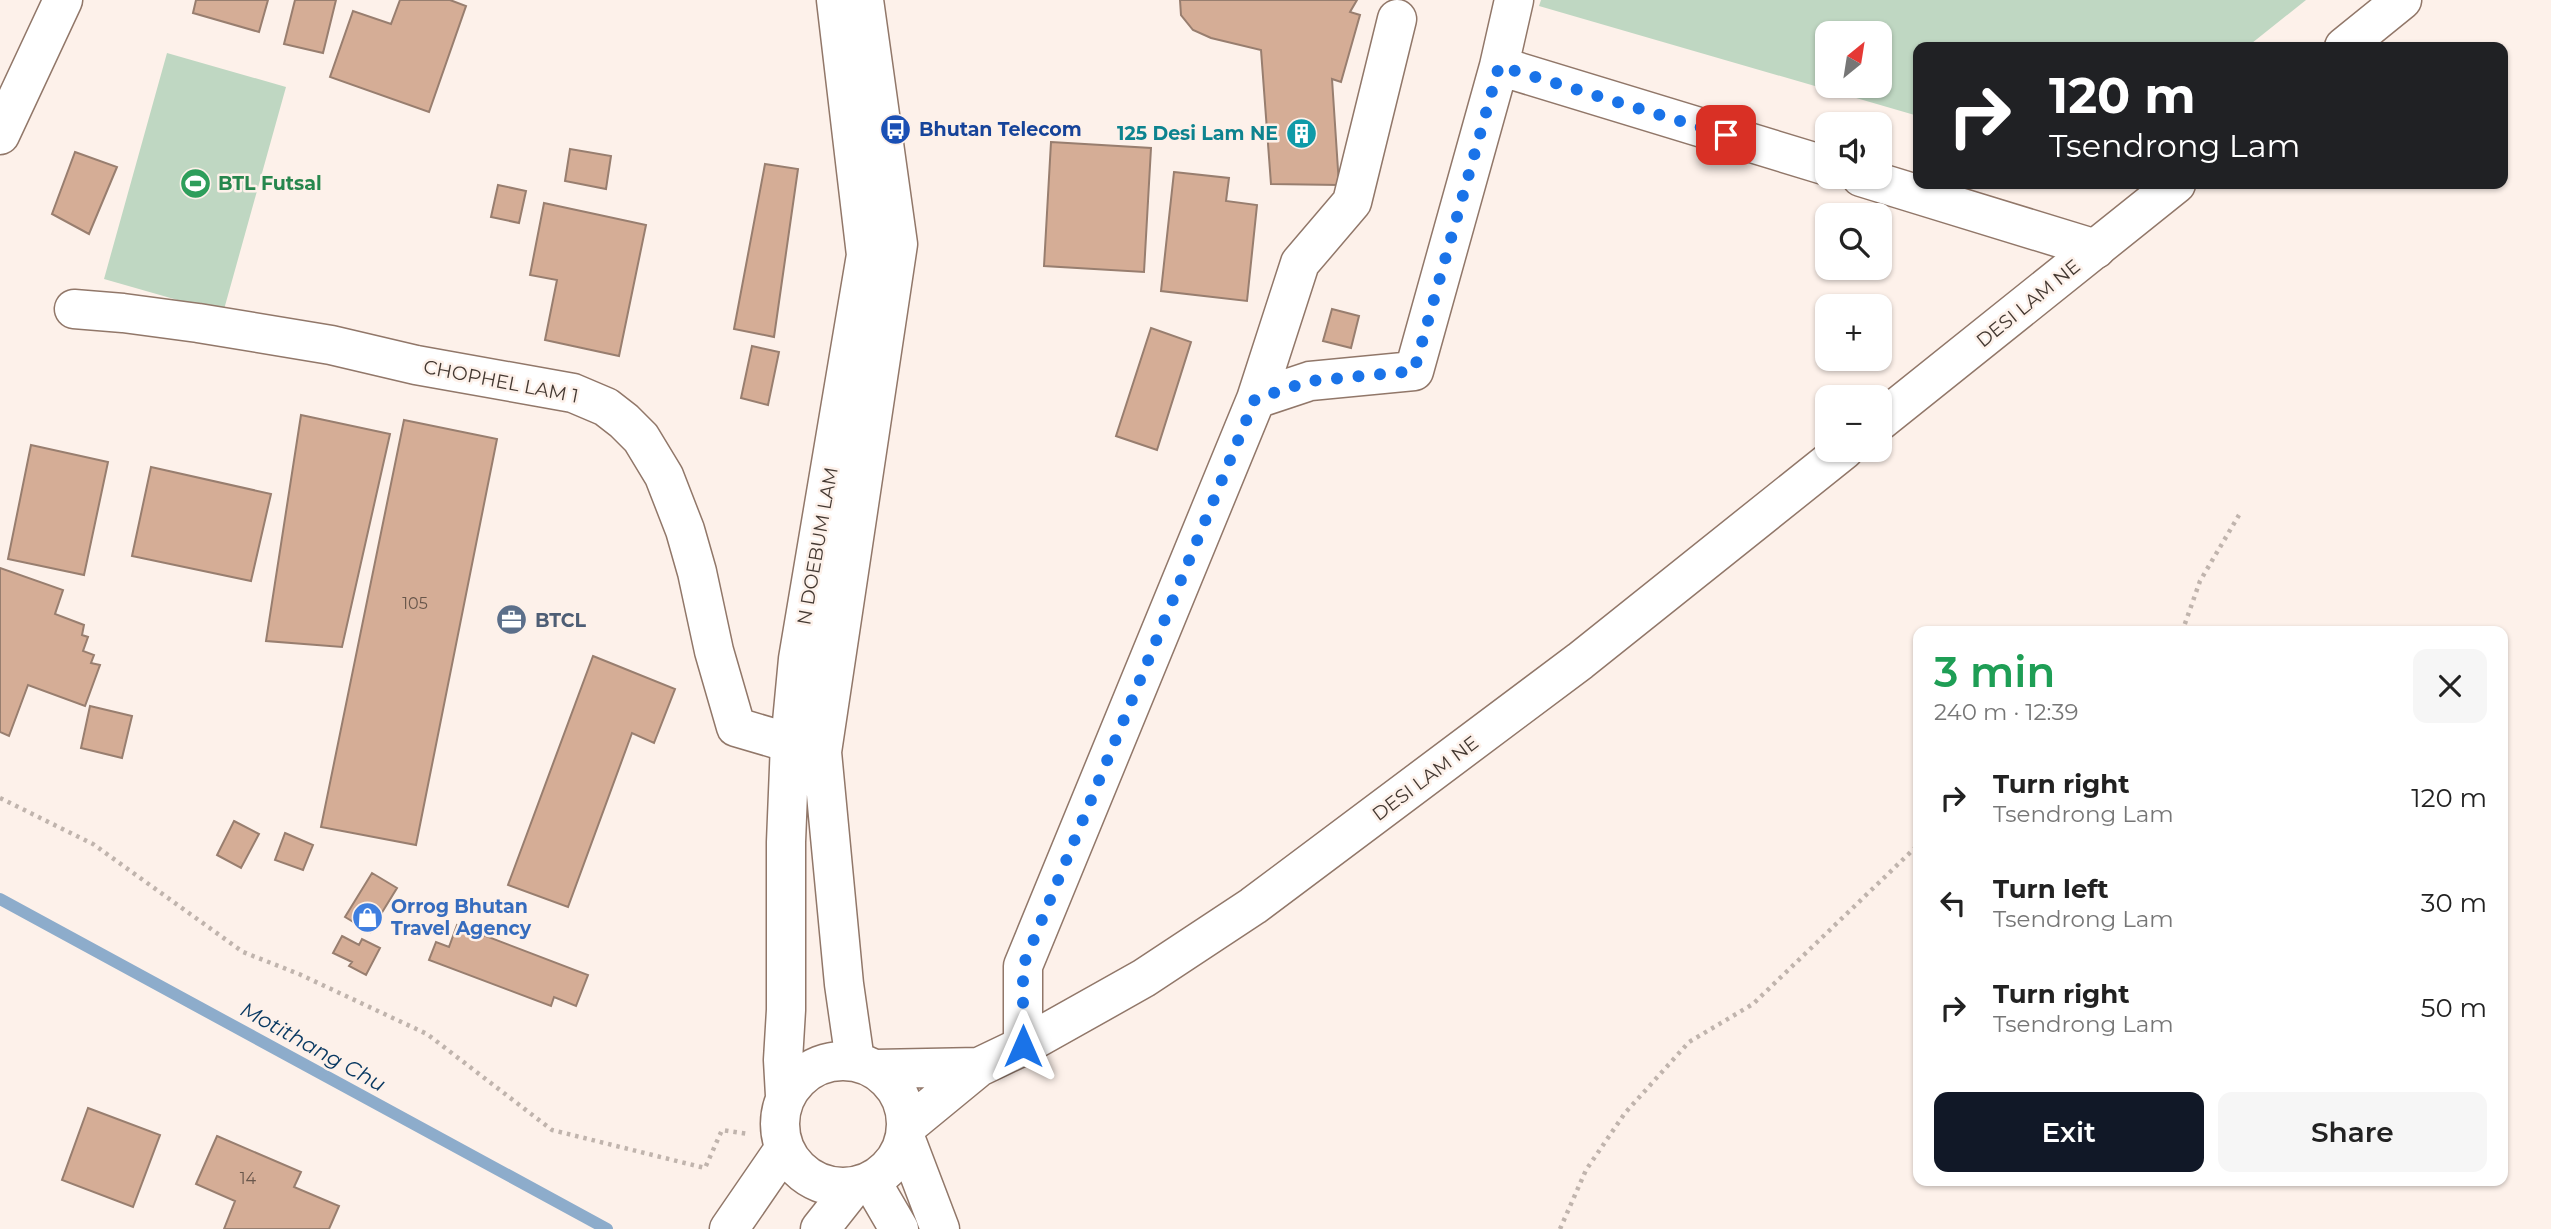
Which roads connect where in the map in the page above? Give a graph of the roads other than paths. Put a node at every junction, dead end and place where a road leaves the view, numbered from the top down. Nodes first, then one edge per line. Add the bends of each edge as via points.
1 (63, 0) edge
2 (836, 0) edge
3 (864, 0) edge
4 (1514, 0) edge
5 (2402, 0) edge
6 (1397, 19) dead end
7 (2350, 42) edge
8 (1499, 66) junction
9 (0, 135) edge
10 (1815, 162) edge
11 (1892, 186) edge
12 (2170, 189) edge
13 (2096, 248) junction
14 (75, 309) dead end
15 (1255, 399) junction
16 (1892, 411) edge
17 (1829, 462) edge
18 (790, 743) junction
19 (1023, 1046) junction
20 (865, 1065) junction
21 (979, 1067) junction
22 (785, 1096) junction
23 (906, 1132) junction
24 (783, 1144) junction
25 (863, 1184) junction
26 (739, 1215) edge
27 (820, 1229) edge
28 (899, 1229) edge
29 (940, 1229) edge

1 - 9 main road
2 - 18 main road, N DOEBUM LAM via 866,255 798,659
3 - 20 main road, N DOEBUM LAM via 898,244 822,752 844,984
4 - 8 main road
5 - 7 main road
6 - 15 main road via 1352,202 1300,263
8 - 10 main road
8 - 15 main road via 1414,371 1310,381
11 - 13 main road
12 - 13 main road, DESI LAM NE
13 - 16 main road, DESI LAM NE
14 - 18 main road, CHOPHEL LAM 1 via 282,336 573,393 606,407 640,438 664,476 691,551 736,727
15 - 19 main road via 1023,966
17 - 19 main road, DESI LAM NE via 1569,670 1253,906 1144,978
18 - 22 main road, N DOEBUM LAM
19 - 21 main road, DESI LAM NE
20 - 21 main road
20 - 22 main road via 821,1063 800,1077
20 - 23 main road via 889,1079 899,1093
21 - 23 main road
22 - 24 main road via 780,1114
23 - 25 main road via 899,1154 887,1170
23 - 29 main road
24 - 25 main road via 793,1164 813,1180 837,1187
24 - 26 main road
25 - 27 main road
25 - 28 main road

